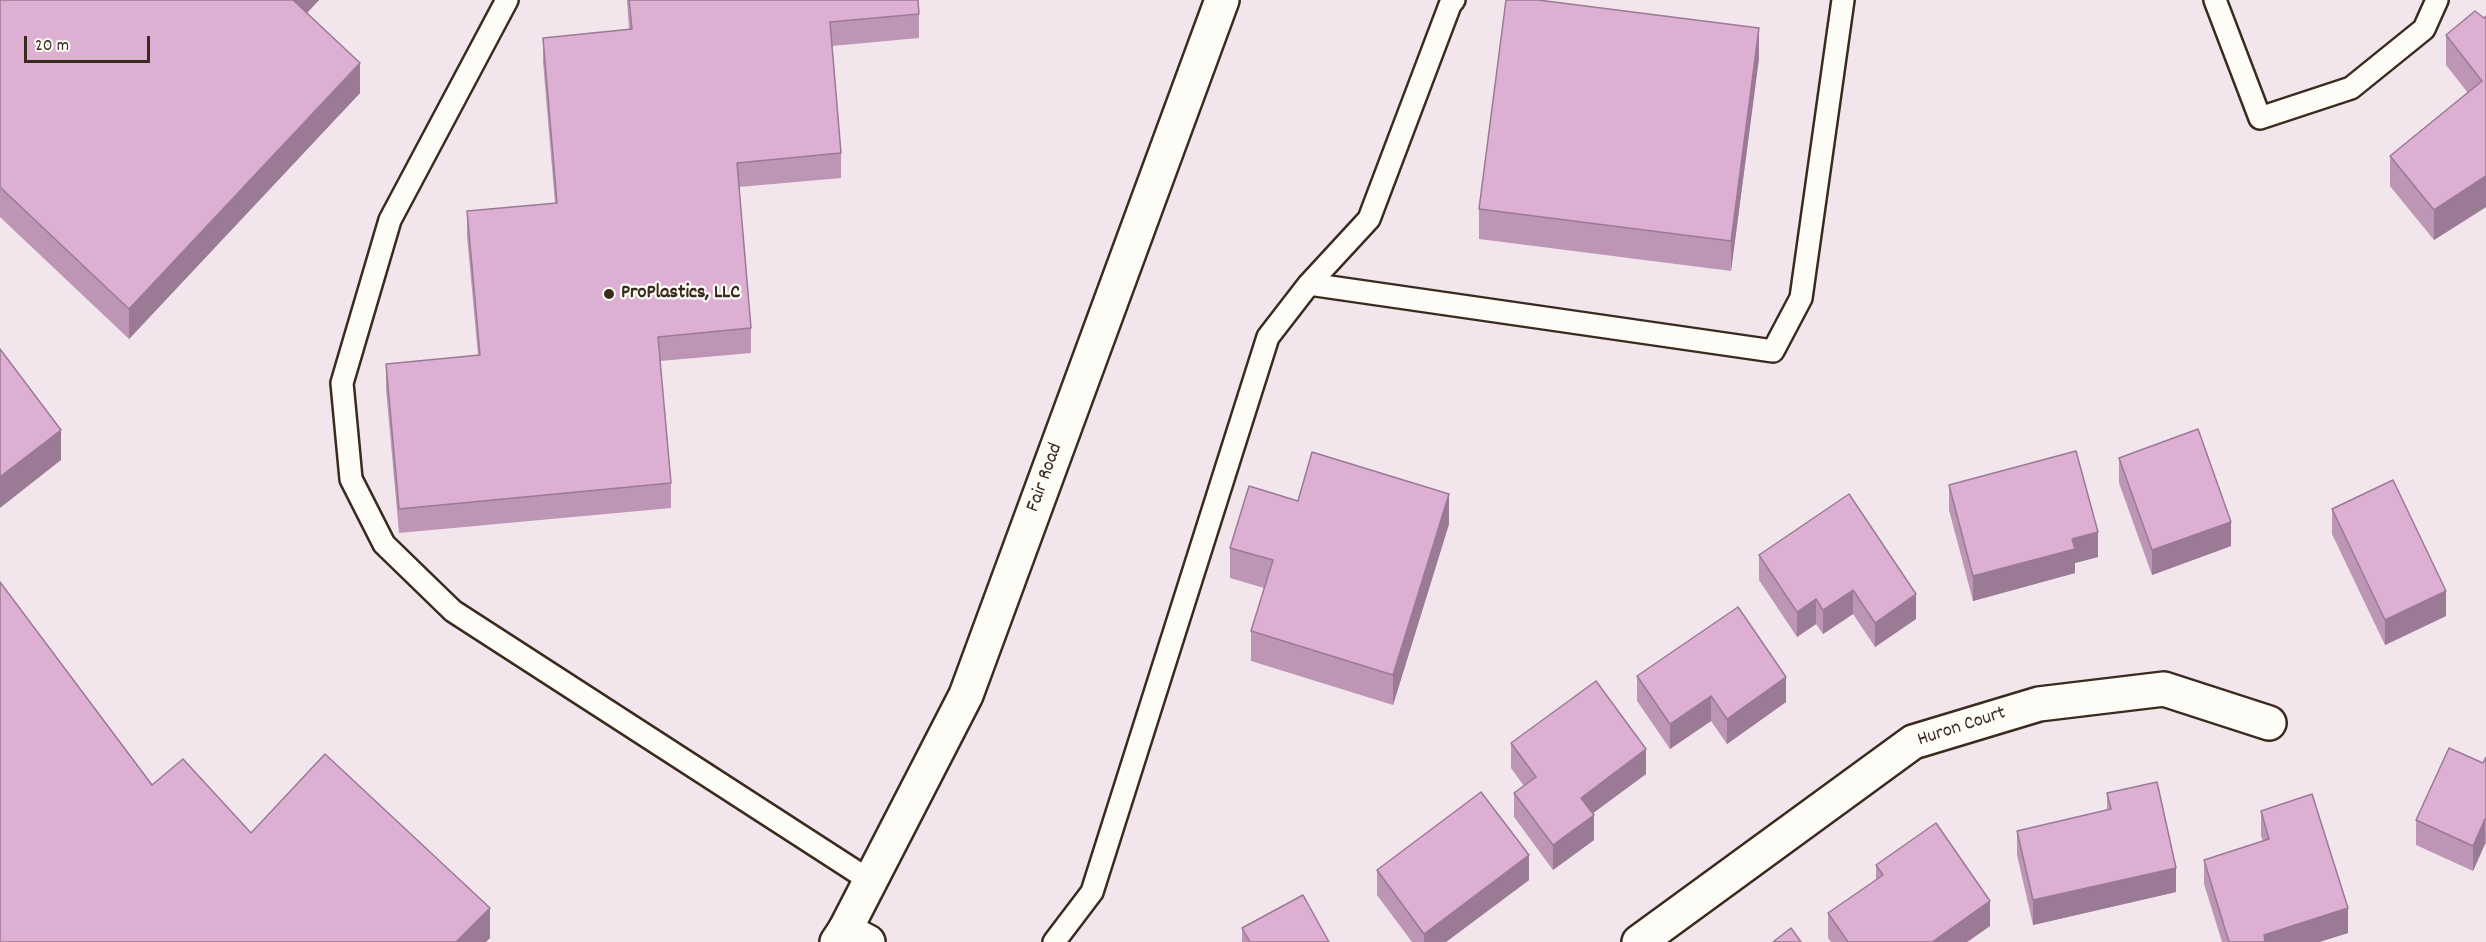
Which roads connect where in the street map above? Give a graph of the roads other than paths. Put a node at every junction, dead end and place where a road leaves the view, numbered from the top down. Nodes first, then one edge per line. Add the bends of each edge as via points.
1 (507, 0) edge
2 (1222, 0) edge
3 (1454, 0) edge
4 (1843, 0) edge
5 (2216, 0) edge
6 (2437, 0) edge
7 (1309, 284) junction
8 (2269, 723) dead end
9 (869, 880) junction
10 (850, 938) edge
11 (1054, 942) edge
12 (1638, 942) edge

1 - 9 lane via 390,220 342,383 351,479 384,544 453,611
2 - 9 main road, Fair Road via 966,695
3 - 7 lane via 1369,219
4 - 7 lane via 1801,298 1773,351
5 - 6 lane via 2260,117 2351,88 2424,29
7 - 11 lane via 1268,337 1092,892
8 - 12 main road, Huron Court via 2164,689 2039,704 1913,742
9 - 10 main road, Fair Road

